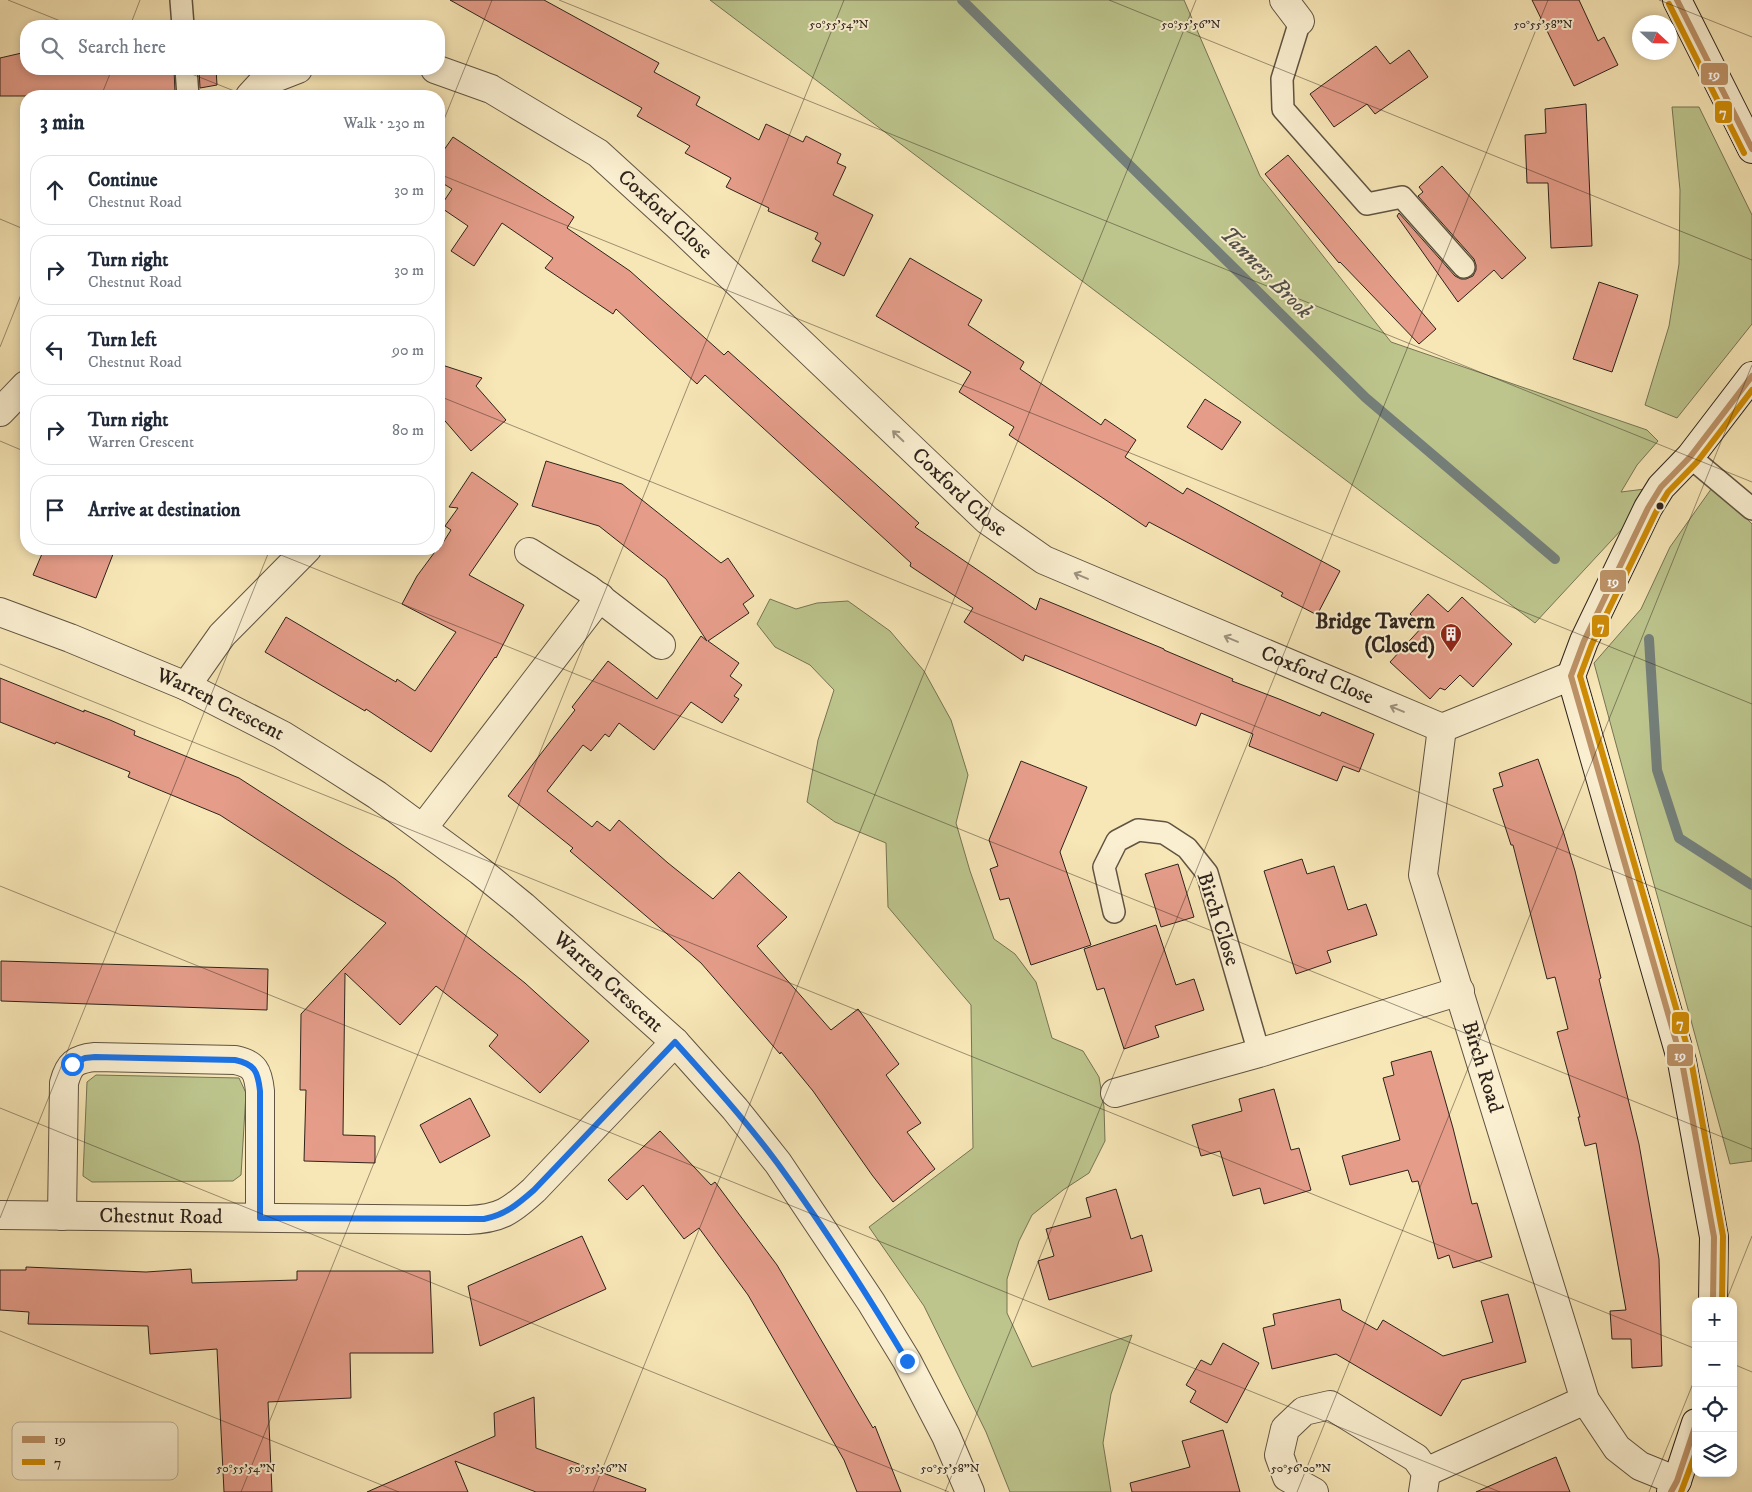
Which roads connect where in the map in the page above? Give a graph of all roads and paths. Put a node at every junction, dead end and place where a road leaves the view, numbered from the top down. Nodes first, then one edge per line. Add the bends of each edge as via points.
1 (181, 0) edge
2 (1677, 0) edge
3 (1292, 10) edge
4 (183, 20) edge
5 (445, 73) edge
6 (186, 75) edge
7 (281, 75) edge
8 (188, 90) edge
9 (255, 90) edge
10 (1752, 149) edge
11 (1464, 267) dead end
12 (1752, 376) edge
13 (20, 391) edge
14 (0, 412) edge
15 (1690, 457) junction
16 (1752, 509) edge
17 (528, 552) dead end
18 (301, 555) edge
19 (600, 598) junction
20 (0, 612) edge
21 (661, 645) dead end
22 (1571, 676) junction
23 (186, 686) junction
24 (1442, 728) junction
25 (423, 828) junction
26 (1114, 912) dead end
27 (1460, 991) junction
28 (675, 1042) junction
29 (1259, 1053) junction
30 (1115, 1092) dead end
31 (0, 1215) edge
32 (62, 1216) junction
33 (260, 1218) junction
34 (1713, 1297) edge
35 (1585, 1400) junction
36 (1693, 1432) edge
37 (1424, 1482) edge
38 (1674, 1487) edge
39 (970, 1492) edge
40 (1314, 1492) edge

1 - 4 lane
2 - 10 street
3 - 11 lane via 1282,80 1283,109 1367,204 1402,197
24 -> 5 street, Coxford Close via 1044,560 987,520 598,153 491,89
6 - 8 lane
7 - 9 street via 262,82
12 - 15 street
13 - 14 street
15 - 16 lane
15 - 22 street via 1662,487 1648,508 1584,641
17 - 19 street
18 - 23 street via 222,635
19 - 21 street
19 - 25 street
20 - 23 street, Warren Crescent
22 - 24 street
22 - 34 street via 1682,1062 1714,1237
23 - 25 street, Warren Crescent via 282,735
24 - 27 street, Birch Road via 1424,876
25 - 28 street, Warren Crescent via 523,906
26 - 29 lane, Birch Close via 1104,867 1117,840 1138,830 1164,833 1187,848 1207,873
27 - 29 street
27 - 35 street, Birch Road
28 - 33 street, Chestnut Road via 534,1190 518,1205 496,1217 468,1220
28 - 39 street, Warren Crescent via 778,1163 871,1302 907,1361 946,1436
29 - 30 street
31 - 32 street, Chestnut Road
32 - 33 street, Chestnut Road
32 - 33 street via 64,1083 72,1064 95,1057 235,1060 252,1066 260,1091
35 - 37 street
35 - 38 street, Birch Road via 1617,1448
36 - 38 street
37 - 40 street via 1416,1458 1330,1405 1304,1411 1284,1429 1279,1455 1288,1477

